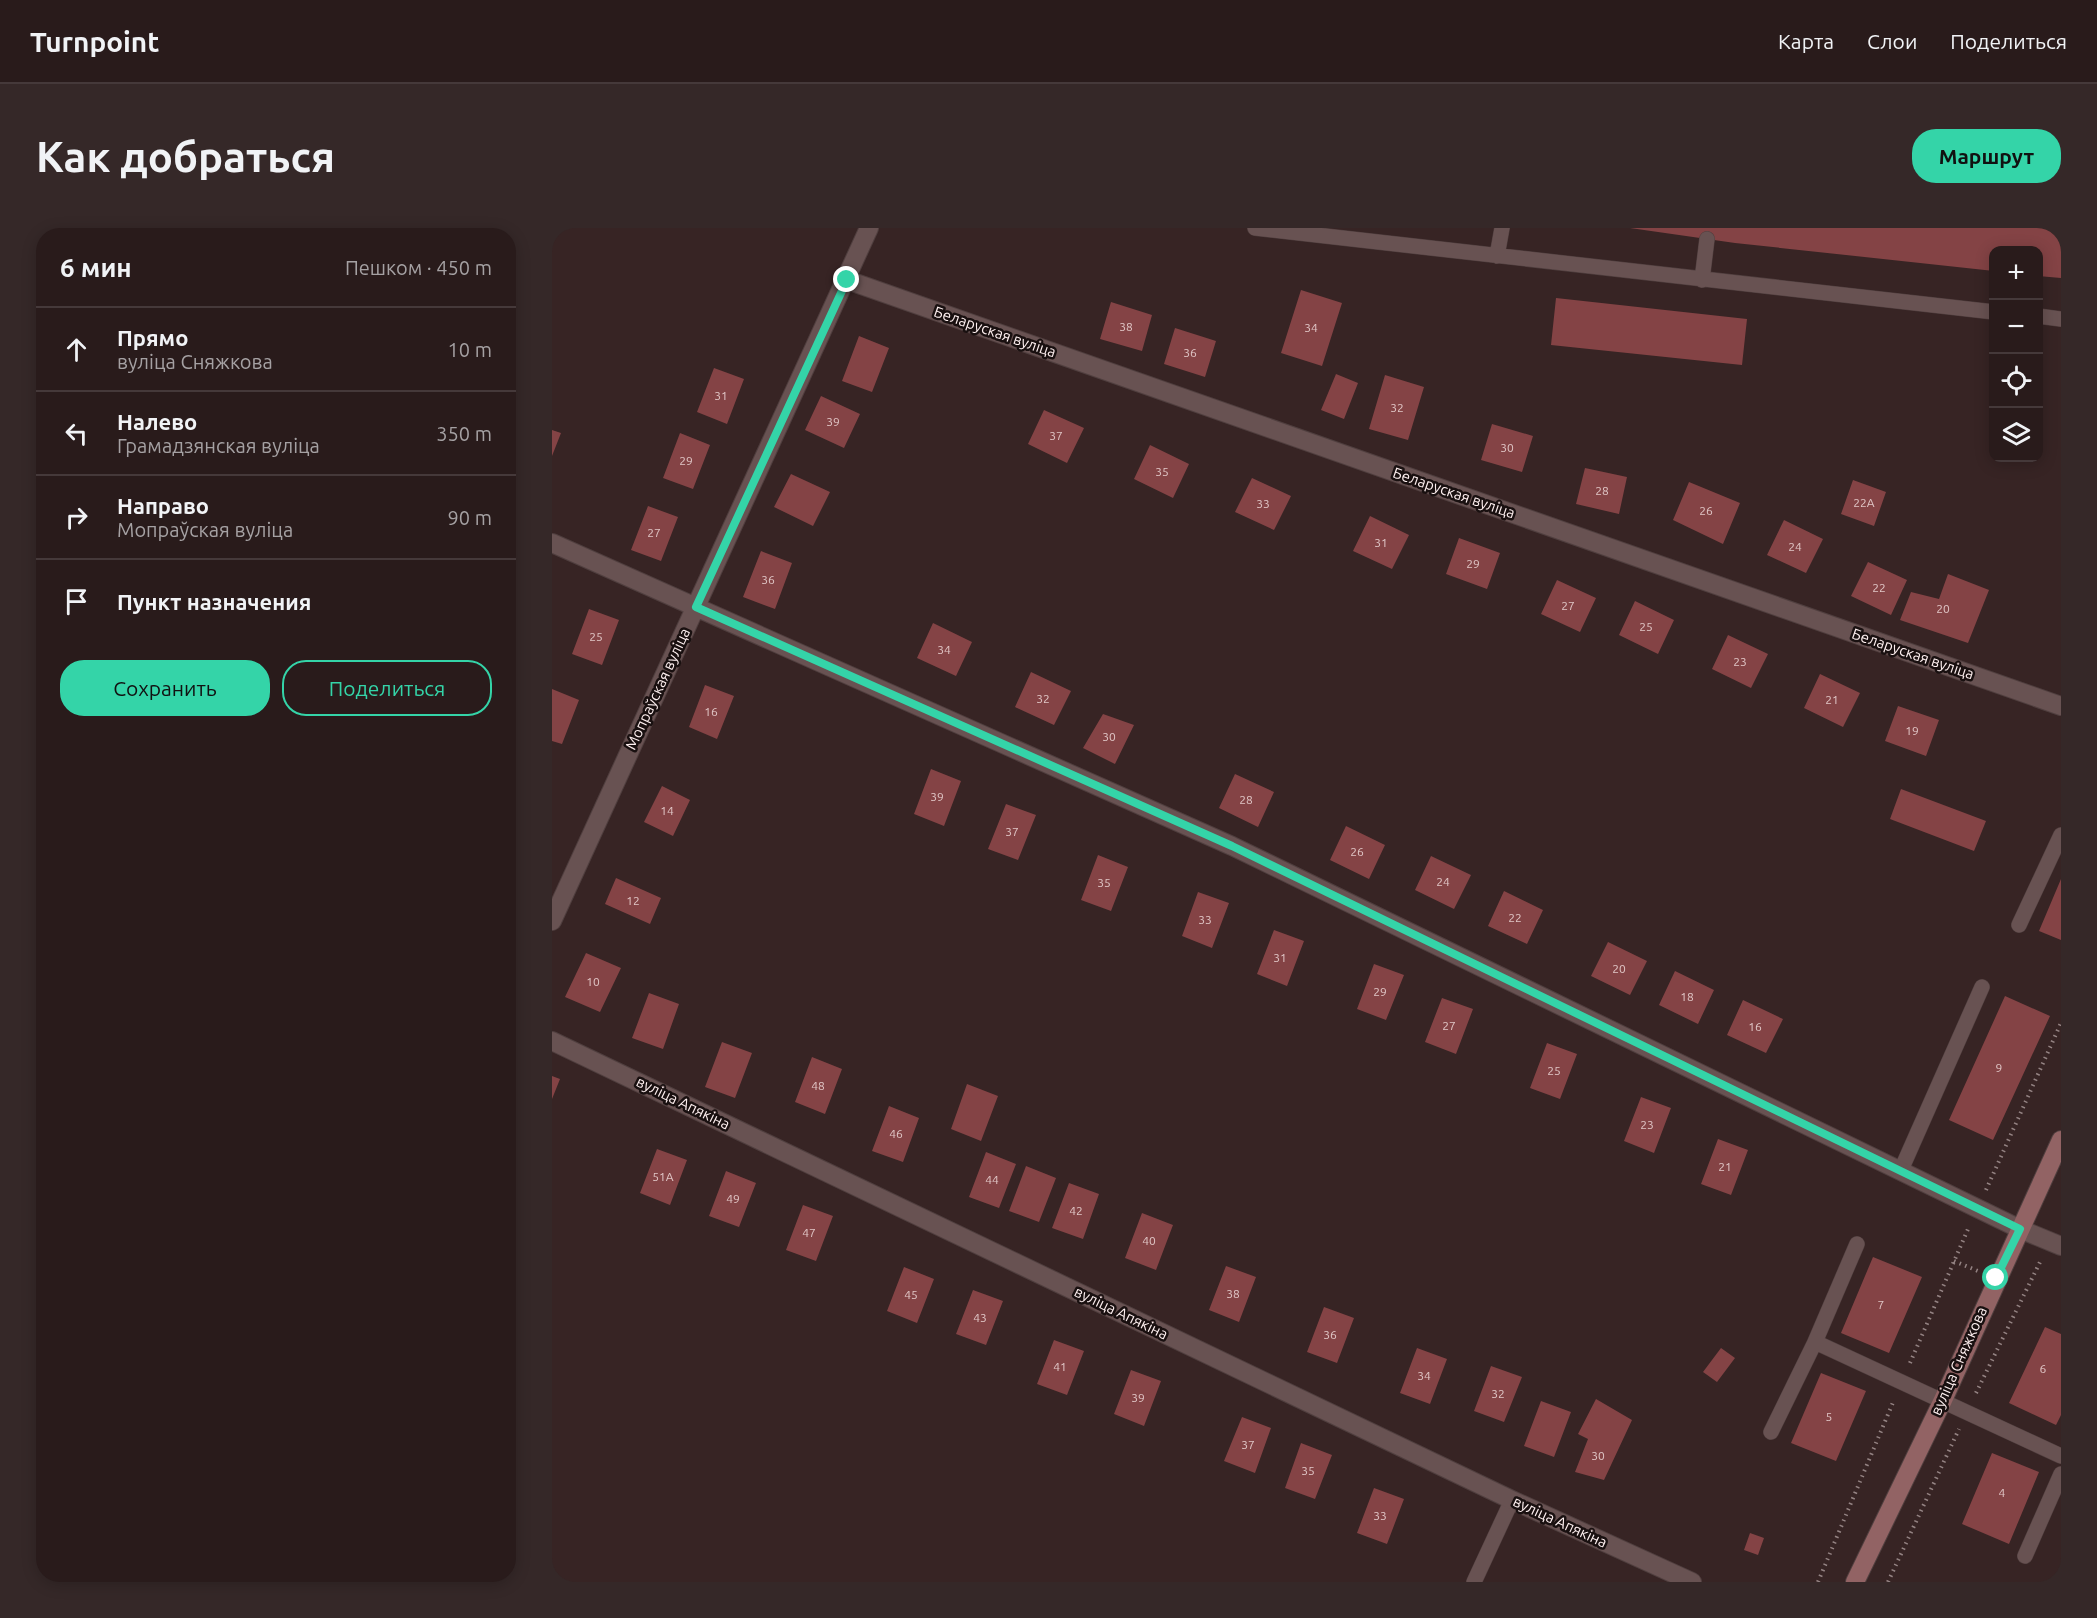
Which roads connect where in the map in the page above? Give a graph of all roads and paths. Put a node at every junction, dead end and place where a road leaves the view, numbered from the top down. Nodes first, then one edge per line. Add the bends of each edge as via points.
1 (869, 228) edge
2 (1255, 228) edge
3 (1502, 228) edge
4 (1707, 239) dead end
5 (1497, 256) junction
6 (847, 280) junction
7 (1702, 280) junction
8 (1989, 311) edge
9 (2043, 317) edge
10 (2061, 319) edge
11 (552, 543) edge
12 (696, 607) junction
13 (2061, 706) edge
14 (2061, 835) edge
15 (552, 921) edge
16 (2019, 925) dead end
17 (1982, 987) dead end
18 (2061, 1023) edge
19 (552, 1041) edge
20 (2061, 1140) edge
21 (1901, 1170) junction
22 (1978, 1208) junction
23 (2020, 1229) junction
24 (1857, 1244) dead end
25 (2061, 1246) edge
26 (1815, 1342) junction
27 (1902, 1381) junction
28 (1943, 1400) junction
29 (1771, 1432) dead end
30 (2061, 1456) edge
31 (2061, 1474) edge
32 (1512, 1500) junction
33 (2025, 1556) dead end
34 (1474, 1582) edge
35 (1692, 1582) edge
36 (1818, 1582) edge
37 (1855, 1582) edge

1 - 6 street, Мопраўская вуліца
2 - 5 lane
3 - 5 lane
4 - 7 lane
5 - 7 lane
6 - 12 street, Мопраўская вуліца
6 - 13 street, Беларуская вуліца
7 - 8 lane
9 - 10 lane
11 - 12 street
12 - 15 street, Мопраўская вуліца
12 - 21 street via 1232,846
14 - 16 lane
17 - 21 lane
18 - 22 path
19 - 32 street, вуліца Апякіна
20 - 23 street, вуліца Сняжкова
21 - 22 street
22 - 23 street
22 - 27 path
23 - 25 street
23 - 28 street, вуліца Сняжкова
24 - 26 lane
26 - 27 lane
26 - 29 lane
27 - 28 lane
27 - 36 path
28 - 30 lane
28 - 37 street, вуліца Сняжкова
31 - 33 lane
32 - 34 lane
32 - 35 street, вуліца Апякіна

